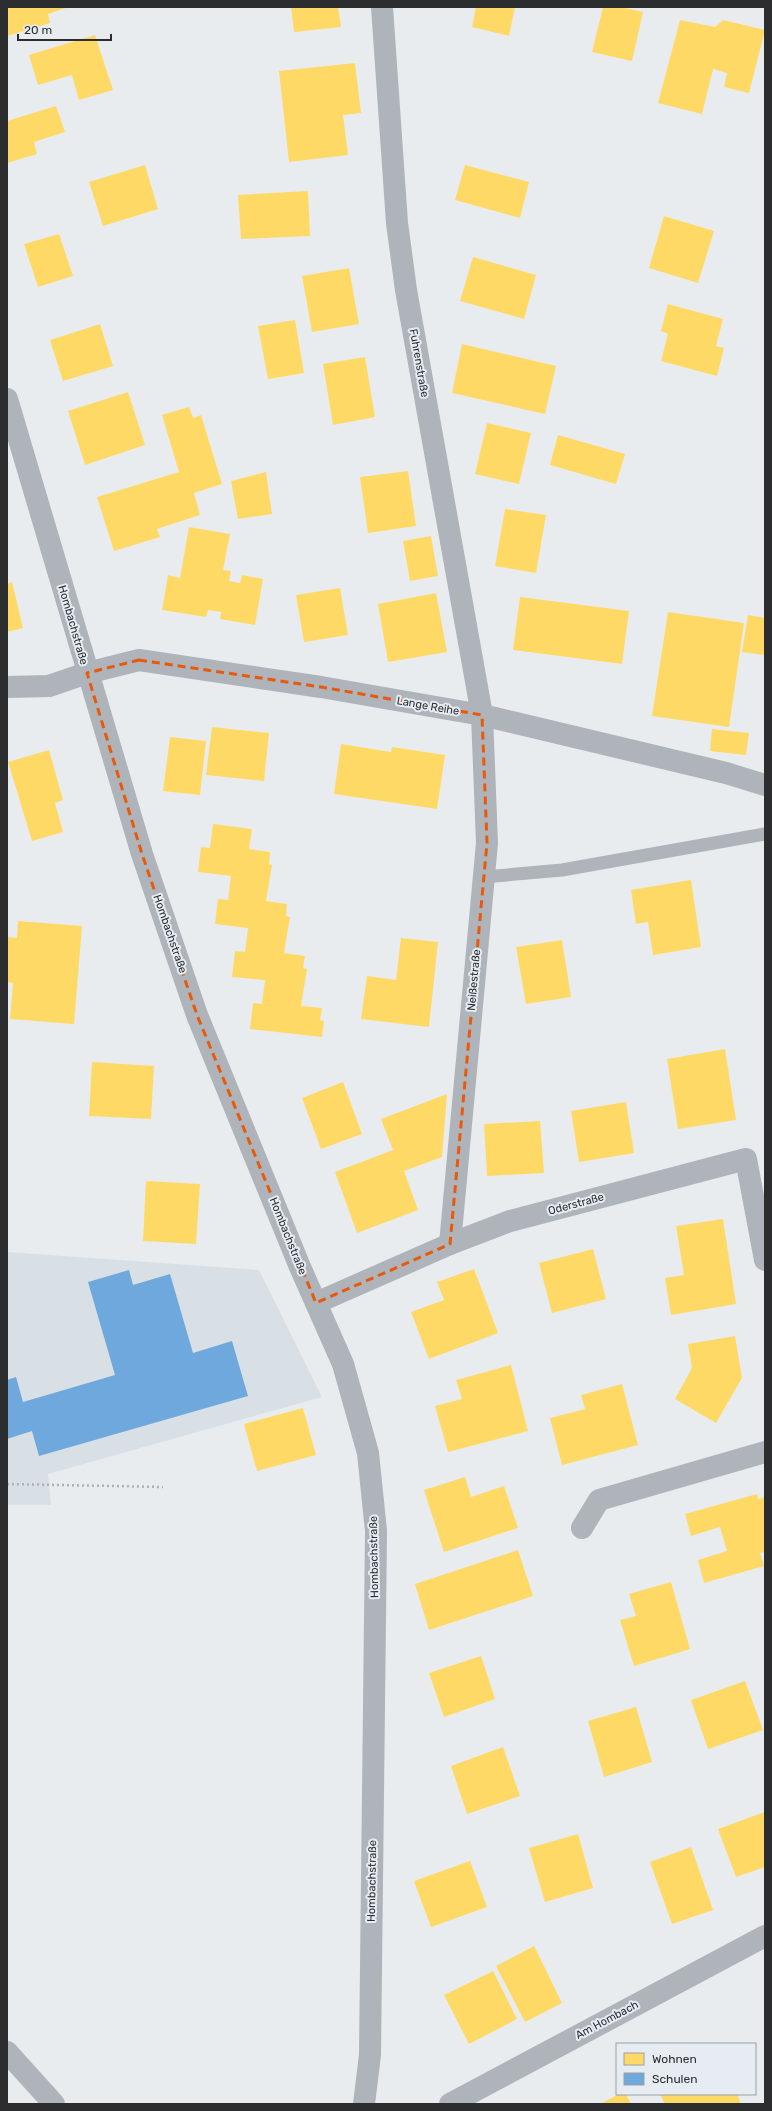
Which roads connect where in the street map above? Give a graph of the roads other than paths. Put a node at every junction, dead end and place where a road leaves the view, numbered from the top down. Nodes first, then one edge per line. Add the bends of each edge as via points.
1 (382, 7) edge
2 (7, 399) edge
3 (88, 673) junction
4 (7, 687) edge
5 (482, 715) junction
6 (765, 785) edge
7 (765, 834) edge
8 (484, 877) junction
9 (450, 1244) junction
10 (765, 1260) edge
11 (316, 1303) junction
12 (765, 1452) edge
13 (582, 1528) dead end
14 (765, 1936) edge
15 (7, 2052) edge
16 (54, 2104) edge
17 (364, 2104) edge
18 (450, 2104) edge

1 - 5 street, Fuhrenstraße via 397,223 406,290
2 - 3 street, Hombachstraße
3 - 4 street, Lange Reihe via 49,686
3 - 5 street, Lange Reihe via 139,660 321,687
3 - 11 street, Hombachstraße via 142,854 197,1014
5 - 6 street, Lange Reihe via 726,773
5 - 8 street, Neißestraße via 487,843
7 - 8 lane via 562,870
8 - 9 street, Neißestraße
9 - 10 street, Oderstraße via 510,1221 746,1159
9 - 11 street, Oderstraße
11 - 17 street, Hombachstraße via 343,1364 368,1453 376,1530 370,2055
12 - 13 street via 599,1500
14 - 18 street, Am Hombach
15 - 16 street

